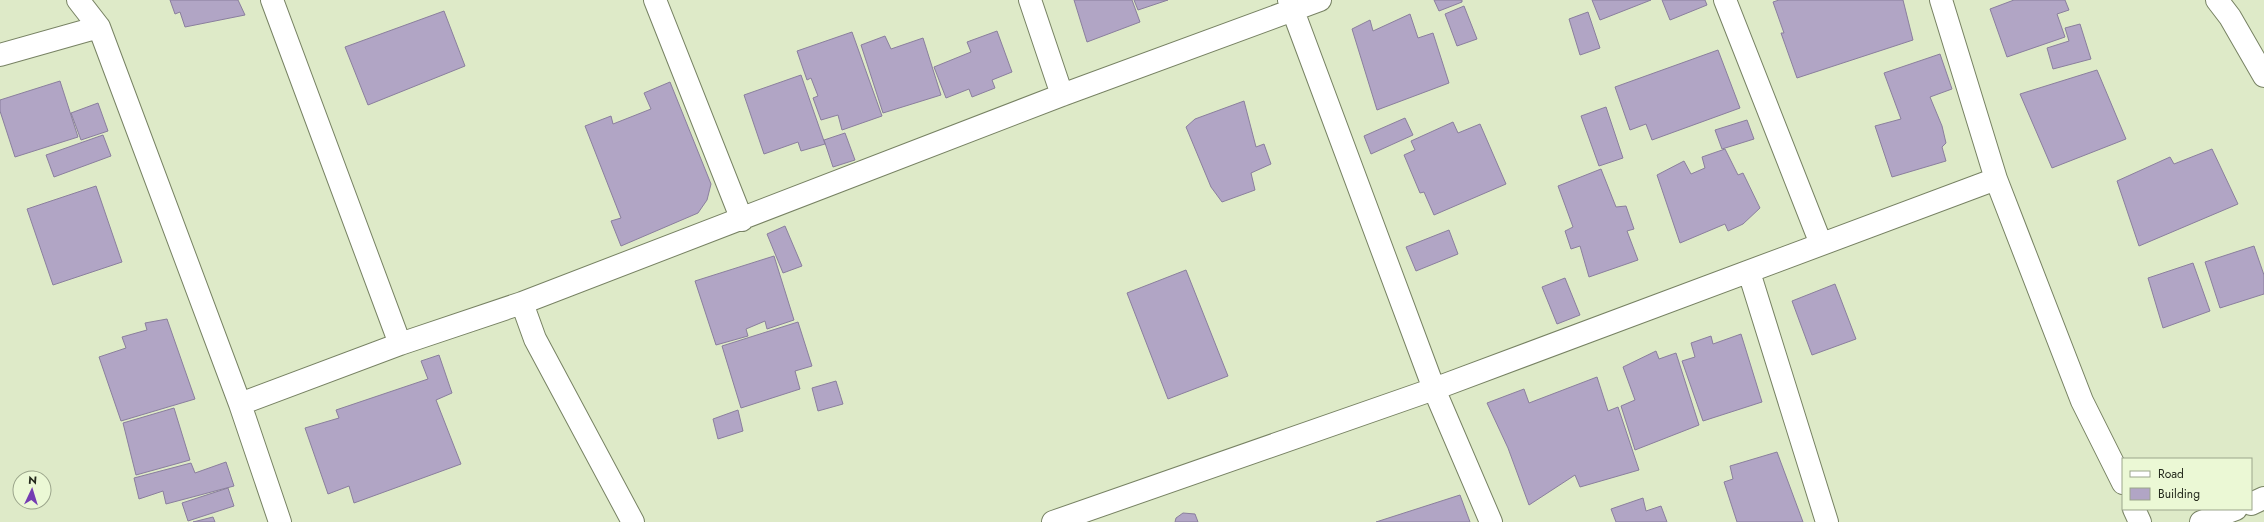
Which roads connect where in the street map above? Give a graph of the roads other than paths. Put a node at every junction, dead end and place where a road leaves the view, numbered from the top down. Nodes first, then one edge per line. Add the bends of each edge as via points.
1 (78, 0) edge
2 (272, 0) edge
3 (655, 0) edge
4 (1030, 0) edge
5 (1320, 0) edge
6 (1725, 0) edge
7 (1941, 0) edge
8 (2217, 0) edge
9 (1290, 5) edge
10 (99, 27) junction
11 (0, 55) edge
12 (2264, 76) edge
13 (1062, 95) junction
14 (1996, 179) junction
15 (742, 220) junction
16 (1821, 244) junction
17 (1748, 272) junction
18 (522, 303) junction
19 (400, 344) junction
20 (1434, 389) junction
21 (240, 404) junction
22 (2122, 481) edge
23 (2264, 498) edge
24 (2252, 504) edge
25 (2134, 510) edge
26 (2233, 510) edge
27 (280, 522) edge
28 (633, 522) edge
29 (1053, 522) edge
30 (1491, 522) edge
31 (1827, 522) edge
32 (2140, 522) edge
33 (2201, 522) edge

1 - 10 street
2 - 19 street
3 - 15 street
4 - 13 street
5 - 9 street
6 - 16 street
7 - 14 street
8 - 12 street via 2230,17
9 - 13 street
9 - 20 street
10 - 11 street
10 - 21 street
13 - 15 street
14 - 16 street
14 - 22 street via 2082,401
15 - 18 street
16 - 17 street
17 - 20 street
17 - 31 street
18 - 19 street
18 - 28 street via 535,339
19 - 21 street
20 - 29 street
20 - 30 street
21 - 27 street
23 - 24 street
25 - 32 street
26 - 33 street

